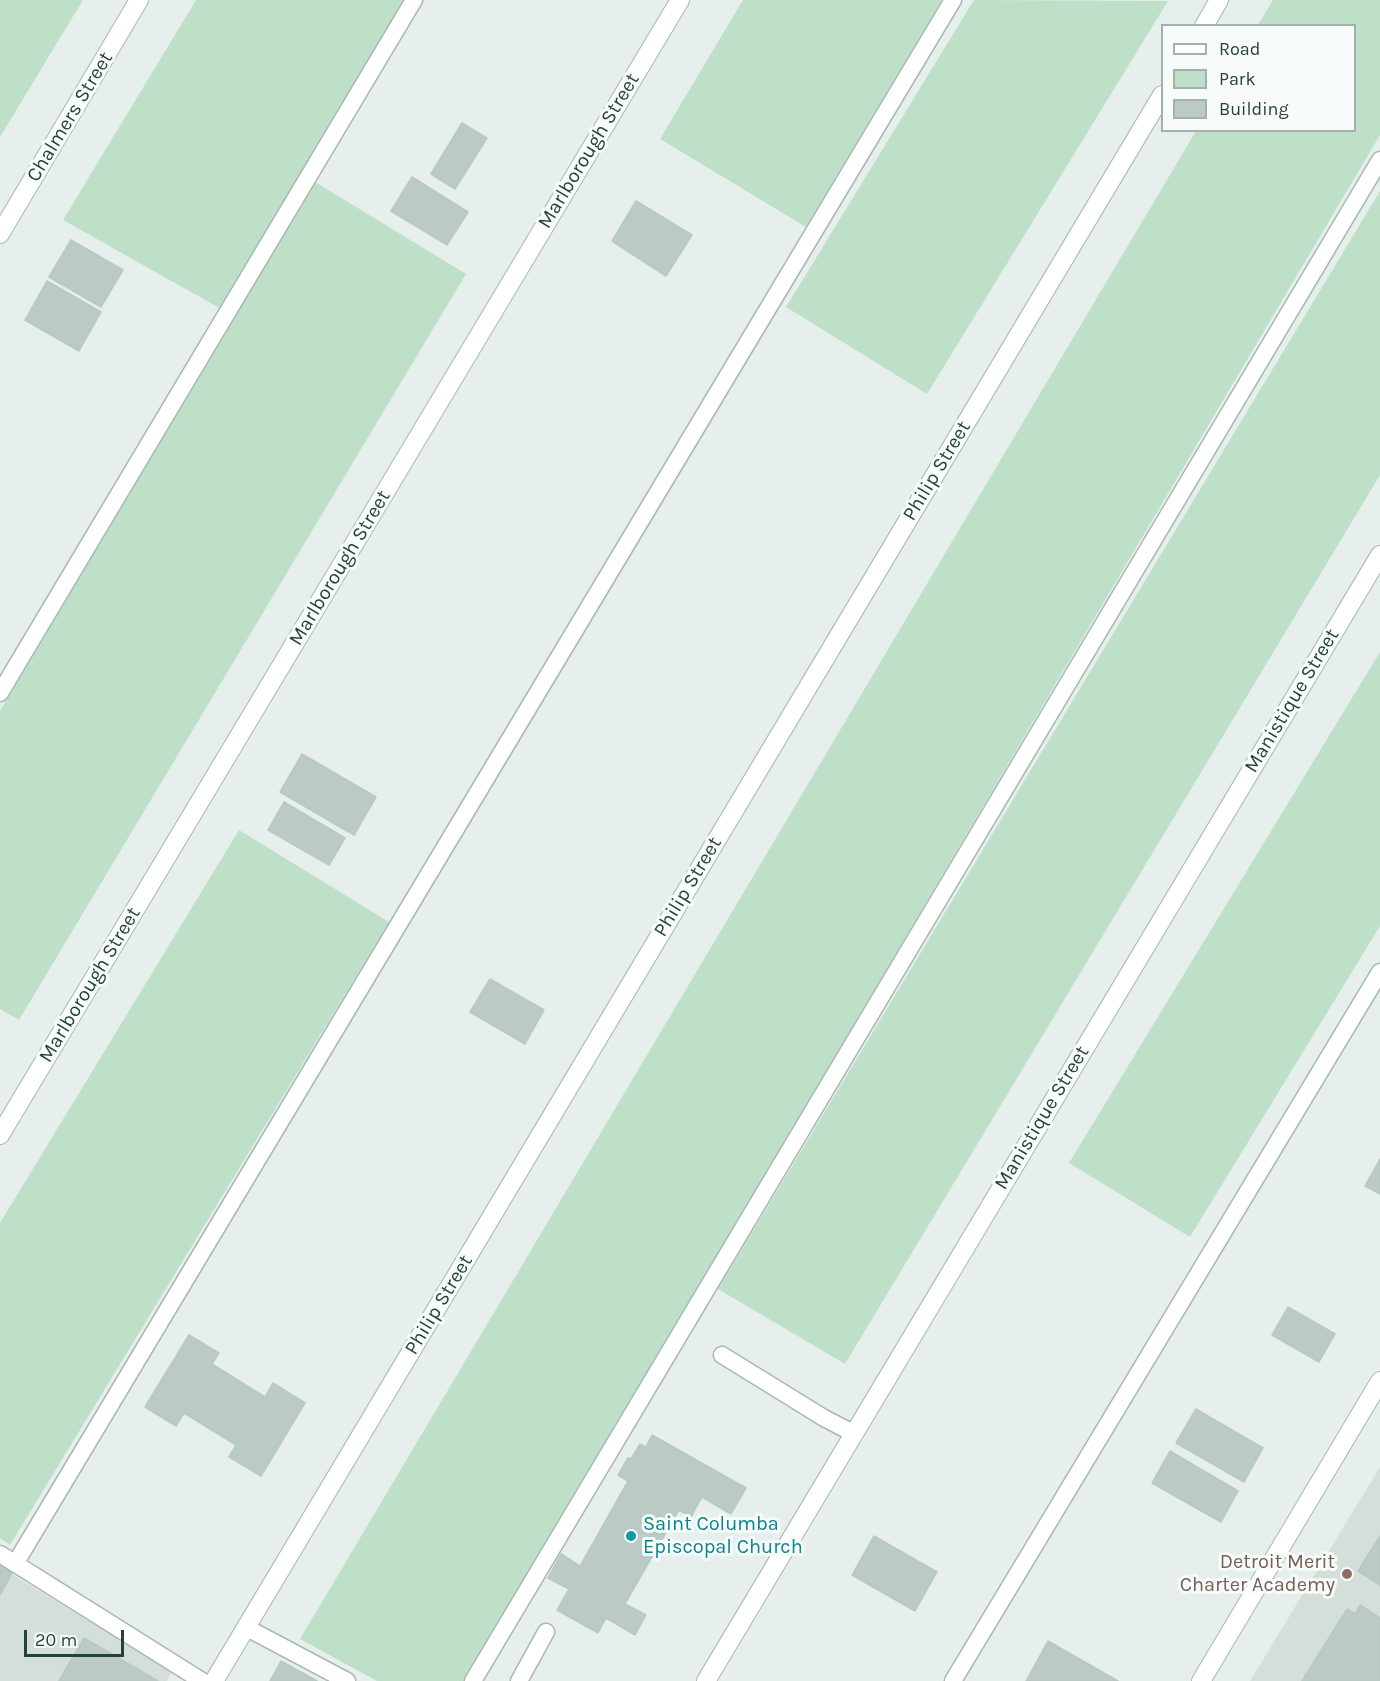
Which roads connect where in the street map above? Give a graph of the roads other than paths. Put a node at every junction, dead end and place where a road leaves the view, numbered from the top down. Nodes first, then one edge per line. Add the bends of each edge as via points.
1 (140, 0) edge
2 (414, 0) edge
3 (680, 0) edge
4 (952, 0) edge
5 (1219, 0) edge
6 (1205, 24) edge
7 (1161, 97) edge
8 (1380, 160) edge
9 (0, 234) edge
10 (1380, 555) edge
11 (0, 693) edge
12 (1380, 972) edge
13 (0, 1135) edge
14 (722, 1355) dead end
15 (1380, 1381) edge
16 (853, 1432) junction
17 (0, 1554) edge
18 (15, 1564) junction
19 (247, 1628) junction
20 (546, 1632) dead end
21 (202, 1681) edge
22 (214, 1681) edge
23 (347, 1681) edge
24 (473, 1681) edge
25 (519, 1681) edge
26 (706, 1681) edge
27 (953, 1681) edge
28 (1201, 1681) edge

1 - 9 street, Chalmers Street
2 - 11 lane
3 - 13 street, Marlborough Street
4 - 18 lane
5 - 6 street
7 - 19 street, Philip Street
8 - 24 lane
10 - 16 street, Manistique Street
12 - 27 lane
14 - 16 lane
15 - 28 street
16 - 26 street, Manistique Street
17 - 18 lane
18 - 21 lane
19 - 22 street, Philip Street
19 - 23 lane
20 - 25 lane

